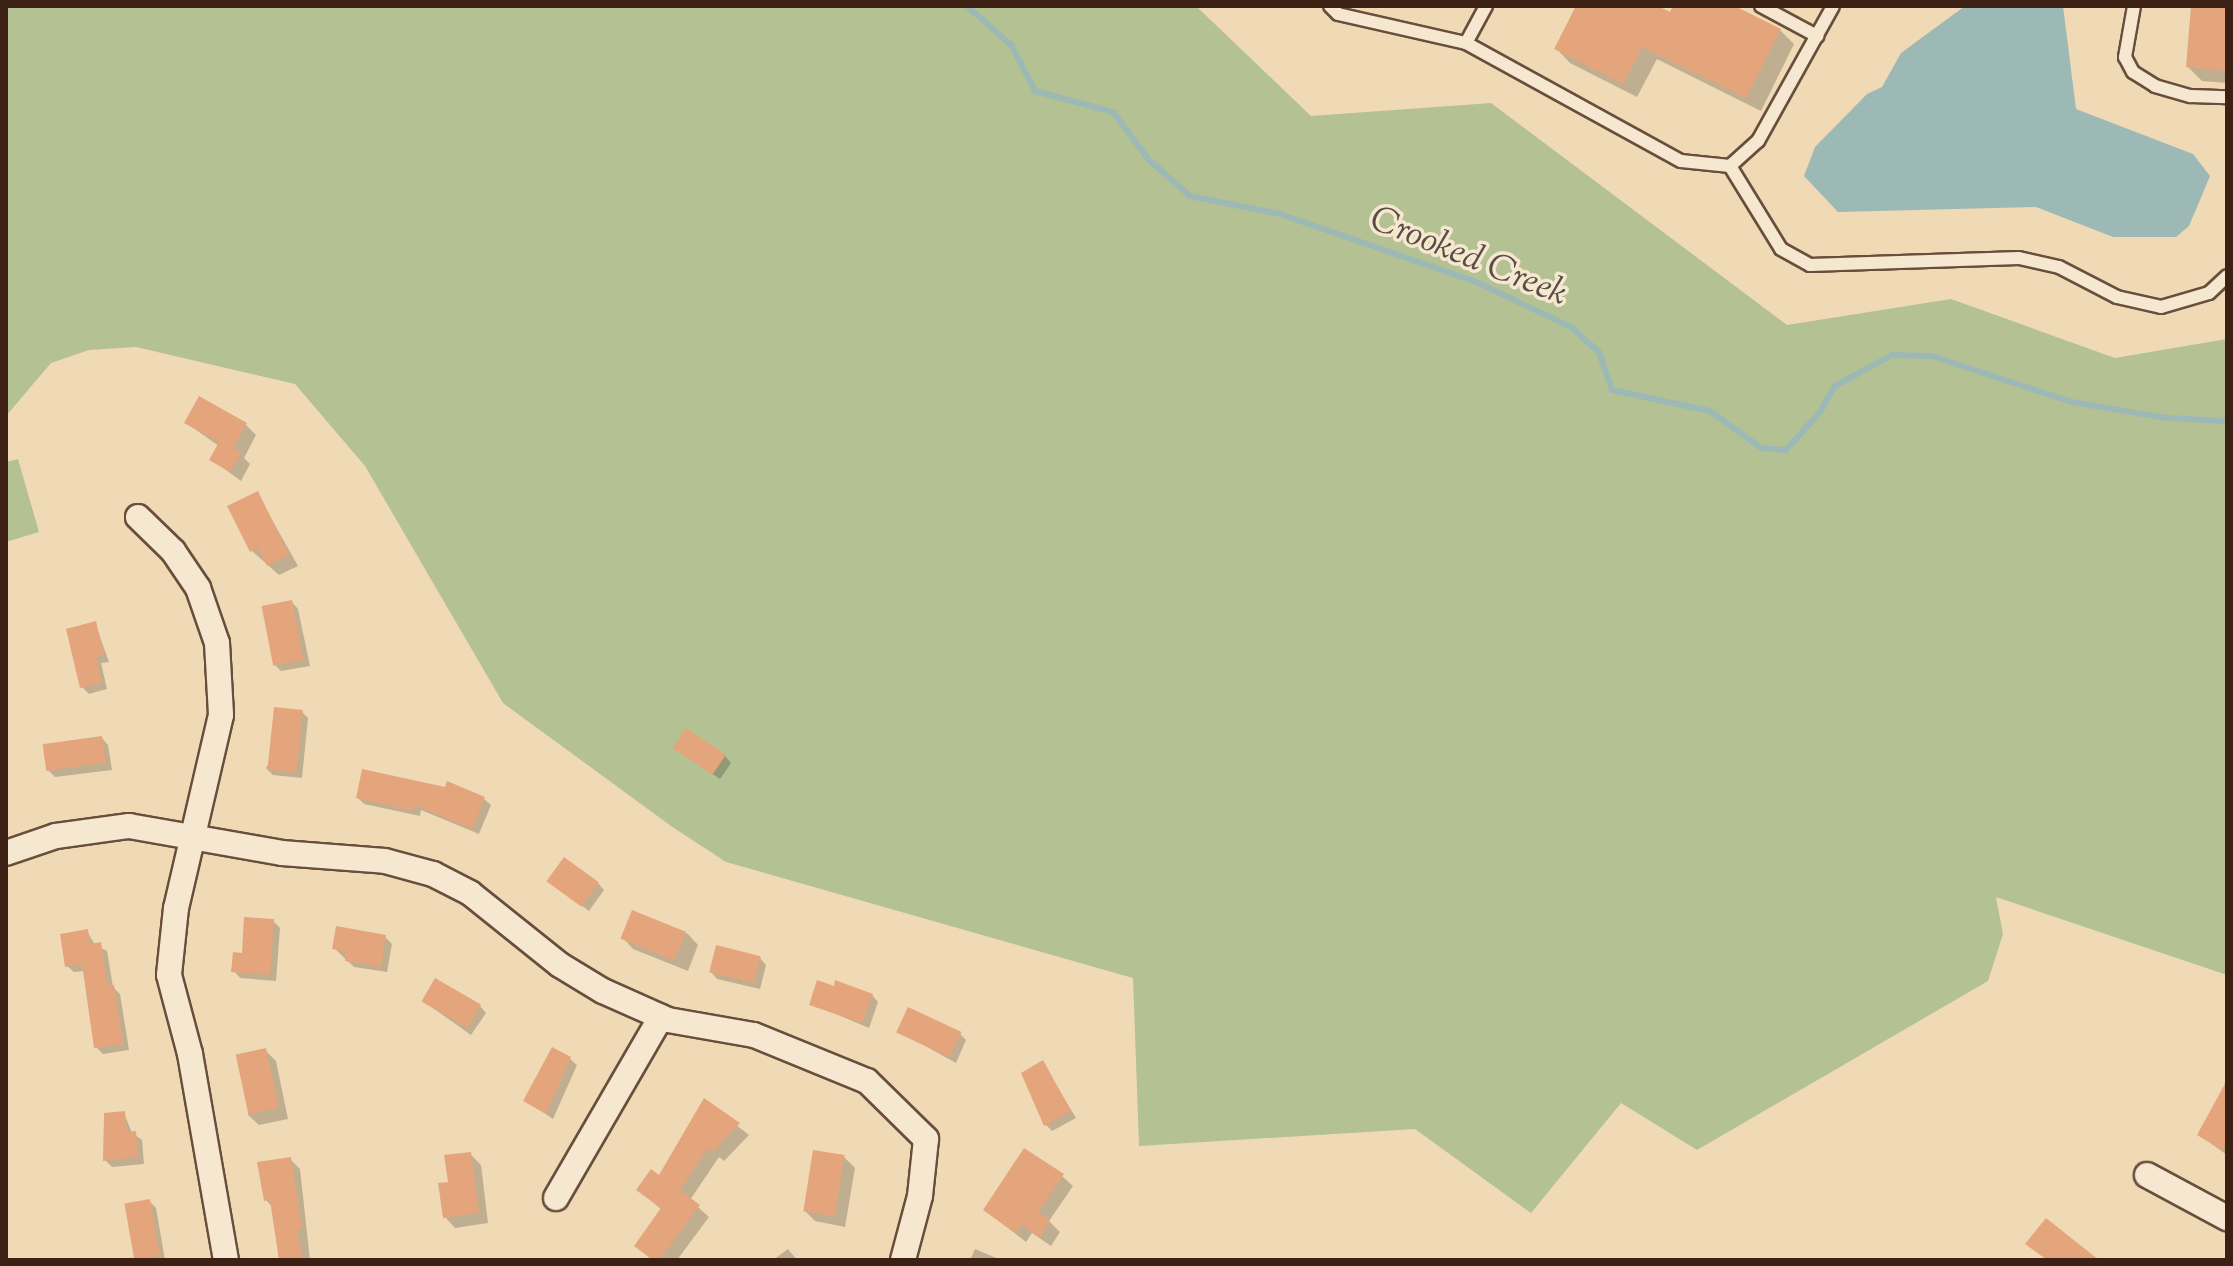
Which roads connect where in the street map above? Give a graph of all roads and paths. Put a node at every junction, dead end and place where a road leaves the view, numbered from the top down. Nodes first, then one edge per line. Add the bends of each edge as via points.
1 (1330, 6) edge
2 (1486, 6) edge
3 (1761, 6) edge
4 (1833, 6) edge
5 (2134, 6) edge
6 (1817, 36) junction
7 (1466, 43) junction
8 (2227, 97) edge
9 (1730, 166) junction
10 (2227, 276) edge
11 (138, 517) dead end
12 (191, 833) junction
13 (6, 853) edge
14 (661, 1017) junction
15 (2147, 1175) dead end
16 (556, 1198) dead end
17 (2227, 1218) edge
18 (226, 1260) edge
19 (903, 1260) edge

1 - 7 lane via 1338,14
2 - 7 lane
3 - 6 lane
4 - 6 lane
5 - 8 lane via 2125,57 2133,72 2155,86 2191,96
6 - 9 lane via 1758,141
7 - 9 lane via 1681,161
9 - 10 lane via 1781,249 1810,265 2019,258 2059,267 2117,297 2161,307 2209,293
11 - 12 street via 173,551 198,588 217,643 221,715
12 - 13 street via 129,826 56,836
12 - 14 street via 282,853 385,861 433,874 470,893 560,965
12 - 18 street via 169,975 190,1054
14 - 16 street
14 - 19 street via 754,1035 838,1066 867,1081 926,1139 920,1196
15 - 17 street

